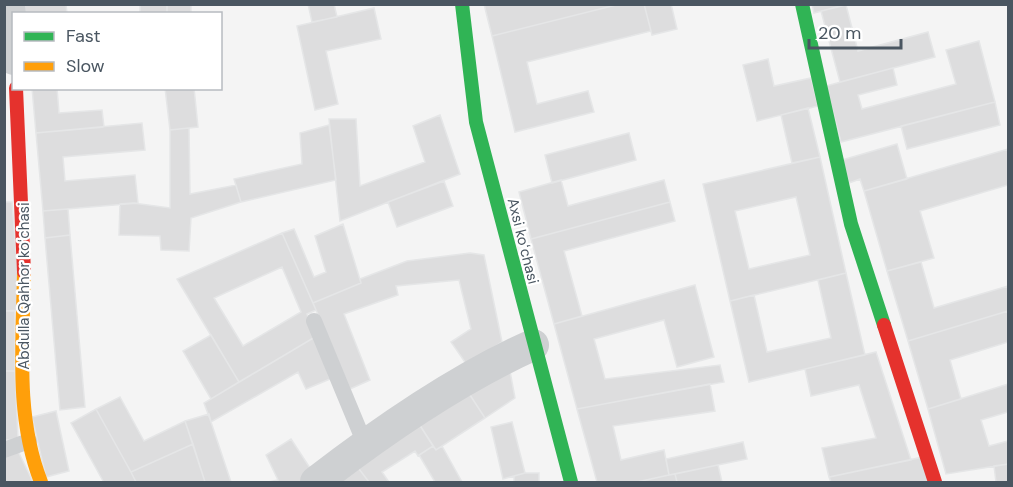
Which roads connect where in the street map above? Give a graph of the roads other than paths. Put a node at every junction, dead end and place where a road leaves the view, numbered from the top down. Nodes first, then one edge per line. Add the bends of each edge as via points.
1 (9, 4) edge
2 (462, 4) edge
3 (802, 4) edge
4 (12, 37) edge
5 (16, 90) edge
6 (314, 321) dead end
7 (533, 345) junction
8 (29, 441) junction
9 (365, 444) junction
10 (4, 450) edge
11 (41, 483) edge
12 (316, 483) edge
13 (572, 483) edge
14 (935, 483) edge

1 - 4 street
2 - 7 street, Axsi koʻchasi via 476,122
3 - 14 street via 851,224
5 - 8 street, Abdulla Qahhor koʻchasi via 23,174
6 - 9 lane
7 - 9 street via 501,359
7 - 13 street, Axsi koʻchasi
8 - 10 lane
8 - 11 street, Abdulla Qahhor koʻchasi
9 - 12 street

